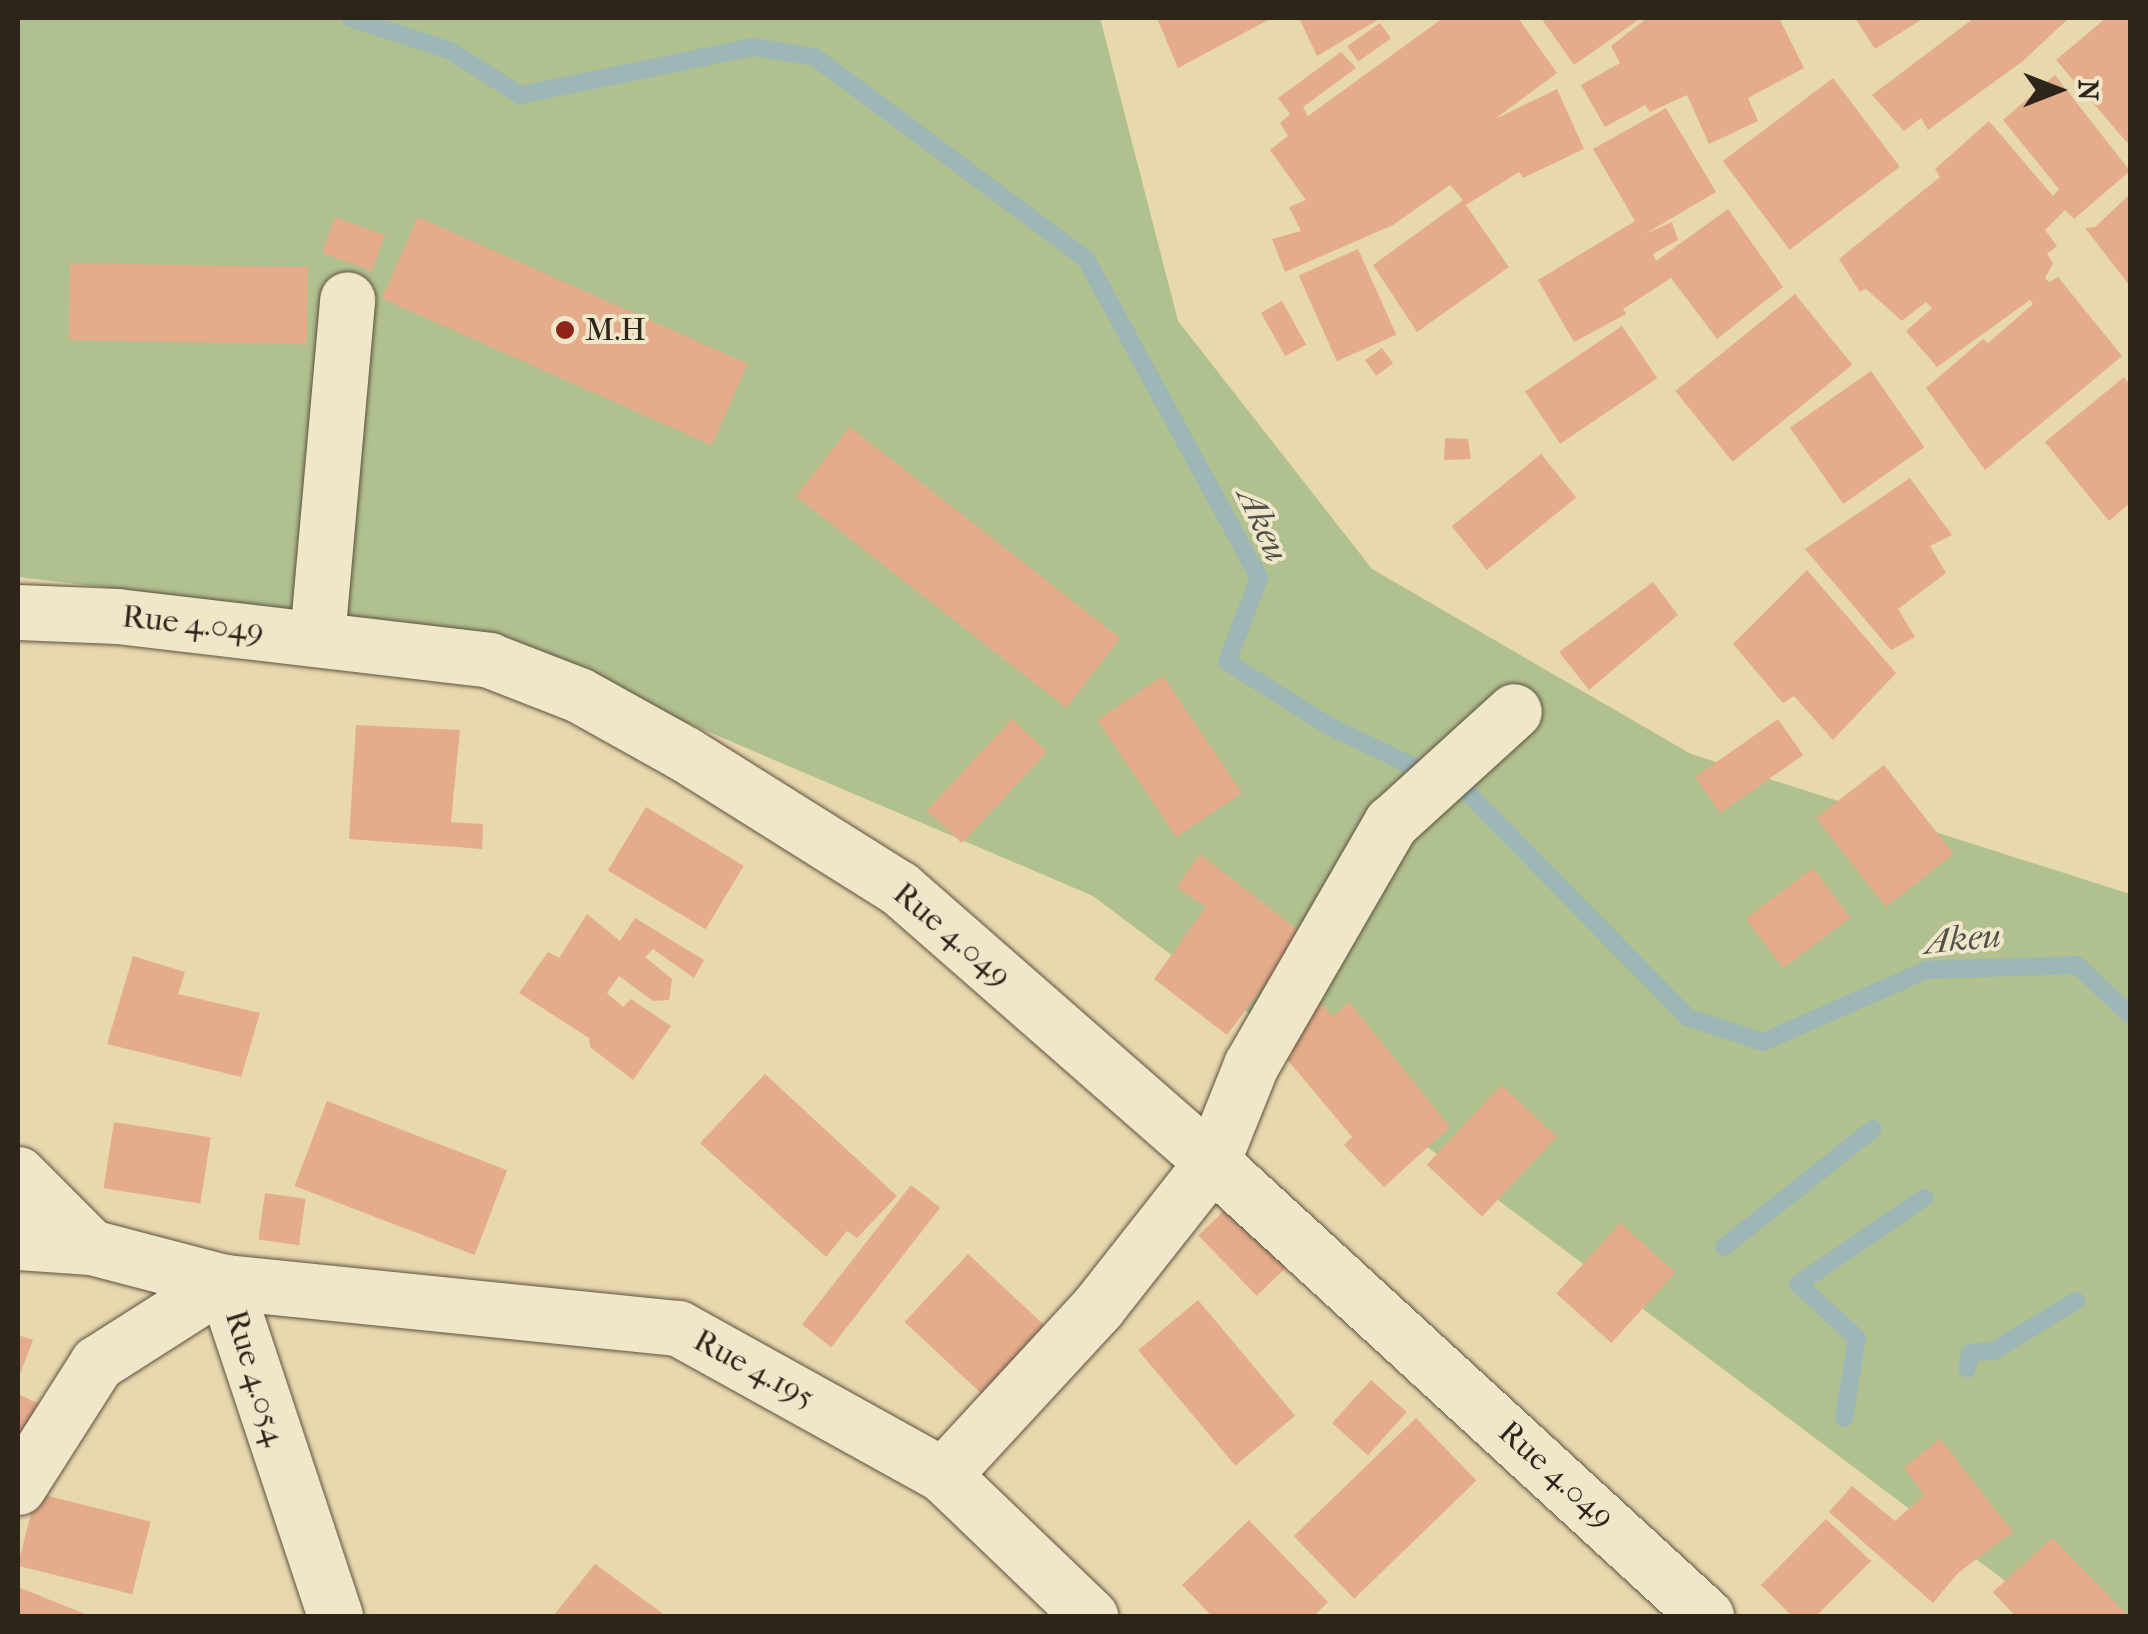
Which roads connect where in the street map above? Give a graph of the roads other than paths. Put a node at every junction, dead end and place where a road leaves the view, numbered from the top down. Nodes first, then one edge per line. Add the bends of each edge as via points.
1 (346, 298) dead end
2 (18, 612) edge
3 (317, 638) junction
4 (1514, 711) dead end
5 (1212, 1162) junction
6 (18, 1174) edge
7 (18, 1242) edge
8 (91, 1247) junction
9 (224, 1282) junction
10 (943, 1474) junction
11 (18, 1487) edge
12 (335, 1616) edge
13 (1090, 1616) edge
14 (1706, 1616) edge

1 - 3 street
2 - 3 street, Rue 4.049
3 - 5 street, Rue 4.049 via 488,660 579,695 685,754 900,888
4 - 5 street via 1392,824 1251,1065
5 - 10 street via 1109,1294
5 - 14 street, Rue 4.049
6 - 8 street
7 - 8 street, Rue 4.054
8 - 9 street, Rue 4.054
9 - 10 street, Rue 4.195 via 678,1328
9 - 11 street via 97,1362
9 - 12 street, Rue 4.054
10 - 13 street, Rue 4.195

